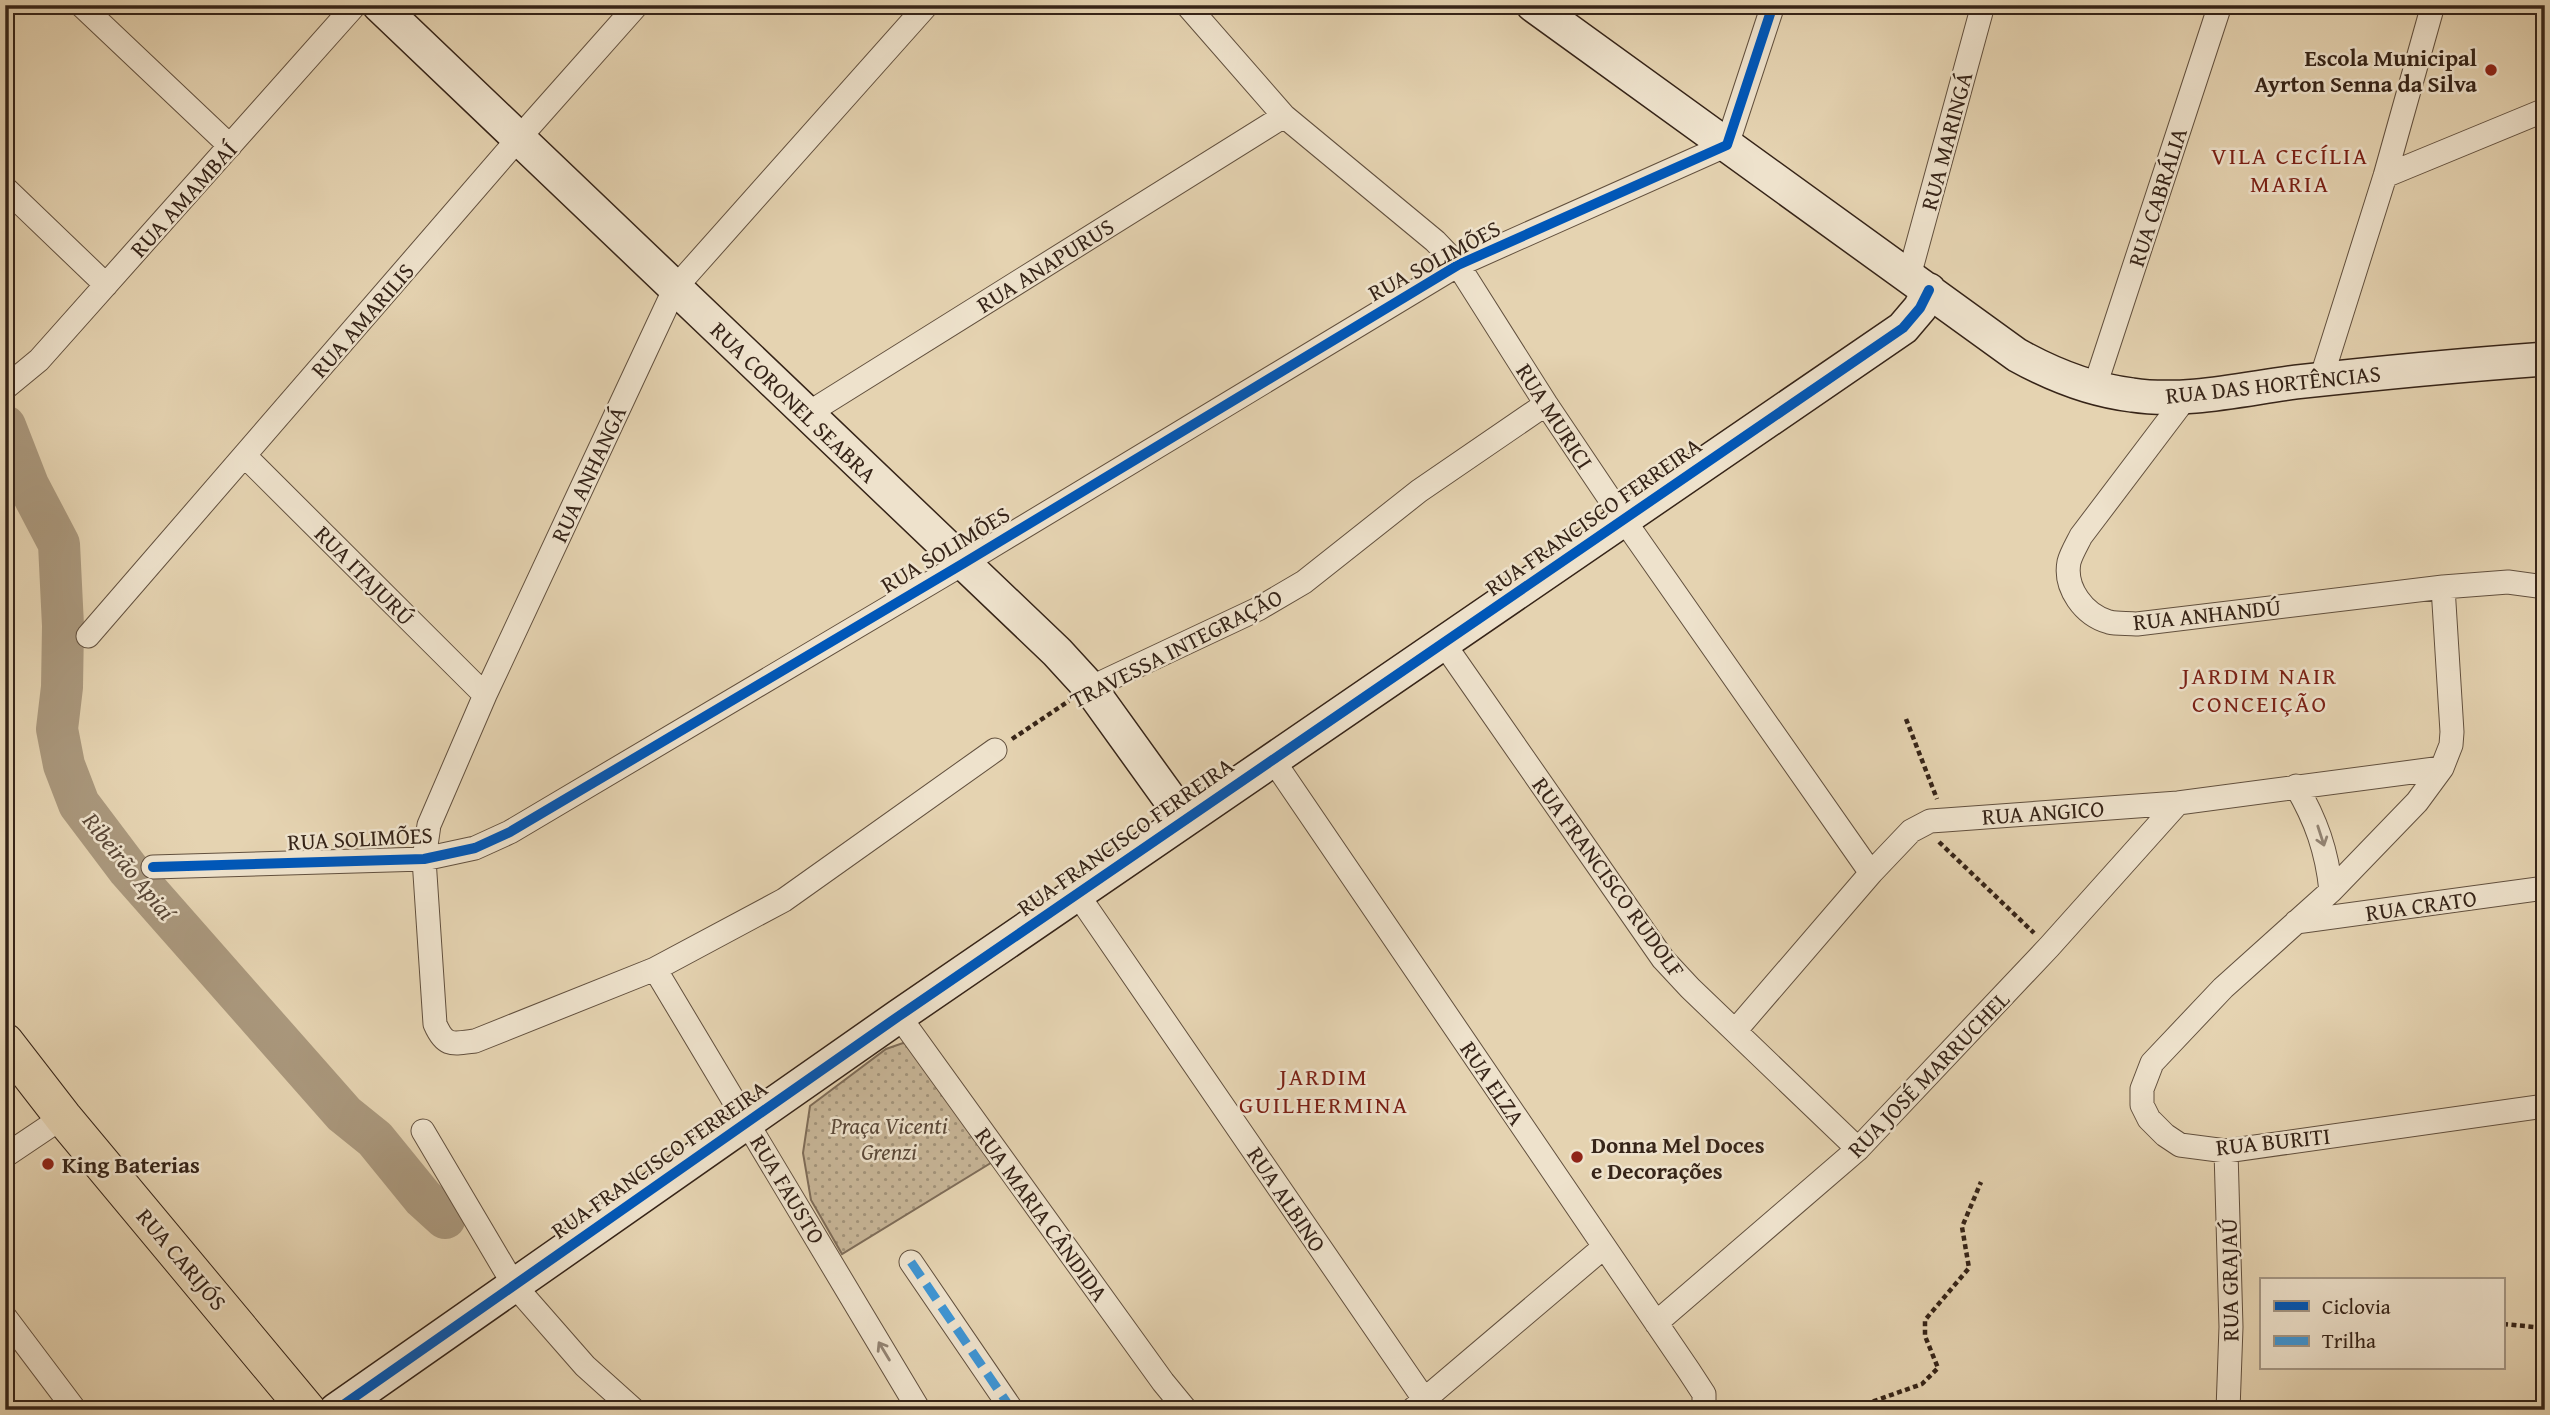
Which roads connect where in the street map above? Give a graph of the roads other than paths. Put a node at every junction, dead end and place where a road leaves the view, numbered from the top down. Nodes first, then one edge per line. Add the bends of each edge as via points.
1 (81, 5) edge
2 (355, 5) edge
3 (379, 5) edge
4 (637, 5) edge
5 (928, 5) edge
6 (1187, 5) edge
7 (1773, 5) edge
8 (1983, 5) edge
9 (2220, 5) edge
10 (2433, 5) edge
11 (1540, 8) edge
12 (2545, 110) edge
13 (1284, 116) junction
14 (519, 138) junction
15 (1727, 145) junction
16 (230, 146) junction
17 (2385, 176) junction
18 (5, 188) edge
19 (1458, 265) junction
20 (1919, 284) junction
21 (106, 285) junction
22 (675, 288) junction
23 (2545, 359) edge
24 (2321, 379) junction
25 (5, 388) edge
26 (2094, 389) junction
27 (2187, 396) junction
28 (1546, 404) junction
29 (807, 414) junction
30 (246, 456) junction
31 (1624, 520) junction
32 (964, 563) junction
33 (2443, 587) junction
34 (2545, 587) edge
35 (88, 636) dead end
36 (1444, 643) junction
37 (1090, 688) junction
38 (485, 695) junction
39 (995, 750) road end
40 (1273, 760) junction
41 (2442, 768) junction
42 (2296, 786) junction
43 (2178, 803) junction
44 (1185, 820) junction
45 (424, 859) junction
46 (153, 867) dead end
47 (1871, 873) junction
48 (2545, 888) edge
49 (2331, 891) junction
50 (1079, 895) junction
51 (2296, 922) junction
52 (655, 969) junction
53 (900, 1016) junction
54 (1735, 1031) junction
55 (5, 1042) edge
56 (2545, 1106) edge
57 (63, 1117) junction
58 (748, 1123) junction
59 (423, 1131) dead end
60 (1858, 1149) junction
61 (2226, 1151) junction
62 (5, 1156) edge
63 (1604, 1247) junction
64 (911, 1262) dead end
65 (514, 1285) junction
66 (5, 1317) edge
67 (1656, 1323) junction
68 (1418, 1404) edge
69 (75, 1410) edge
70 (307, 1410) edge
71 (337, 1410) edge
72 (635, 1410) edge
73 (919, 1410) edge
74 (1012, 1410) edge
75 (1186, 1410) edge
76 (1704, 1410) edge
77 (2228, 1410) edge

1 - 16 street
2 - 16 street, RUA AMAMBAÍ
3 - 14 street, RUA CORONEL SEABRA
4 - 14 street, RUA AMARILIS
5 - 22 street, RUA ANHANGÁ
6 - 13 street, RUA MURICI
7 - 15 street
8 - 20 street, RUA MARINGÁ
9 - 26 street, RUA CABRÁLIA
10 - 17 street
11 - 15 street, RUA DAS HORTÊNCIAS
12 - 17 street
13 - 19 street, RUA MURICI via 1436,241
13 - 29 street, RUA ANAPURUS
14 - 22 street, RUA CORONEL SEABRA
14 - 30 street, RUA AMARILIS
15 - 19 street, RUA SOLIMÕES
15 - 20 street, RUA DAS HORTÊNCIAS
16 - 21 street, RUA AMAMBAÍ
17 - 24 street
18 - 21 street
19 - 28 street, RUA MURICI
19 - 32 street, RUA SOLIMÕES
20 - 26 street, RUA DAS HORTÊNCIAS via 2017,355
20 - 31 street, RUA FRANCISCO FERREIRA via 1920,308 1903,328
21 - 25 street, RUA AMAMBAÍ via 39,360
22 - 29 street, RUA CORONEL SEABRA
22 - 38 street, RUA ANHANGÁ
23 - 24 street, RUA DAS HORTÊNCIAS
24 - 27 street, RUA DAS HORTÊNCIAS
26 - 27 street, RUA DAS HORTÊNCIAS via 2134,396
27 - 33 street, RUA ANHANDÚ via 2081,537 2069,562 2070,585 2092,613 2109,622 2137,624
28 - 31 street, RUA MURICI
28 - 37 street, TRAVESSA INTEGRAÇÃO via 1419,491 1304,582 1258,609
29 - 32 street, RUA CORONEL SEABRA
30 - 35 street, RUA AMARILIS
30 - 38 street, RUA ITAJURÚ
31 - 36 street, RUA FRANCISCO FERREIRA
31 - 47 street, RUA MURICI
32 - 37 street, RUA CORONEL SEABRA
32 - 45 street, RUA SOLIMÕES via 510,832 475,848
33 - 34 street, RUA ANHANDÚ via 2508,582
33 - 41 street, RUA BURITI via 2452,732
36 - 40 street, RUA FRANCISCO FERREIRA
36 - 54 street, RUA FRANCISCO RUDOLF via 1663,959
37 - 44 street, RUA CORONEL SEABRA
38 - 45 street, RUA ANHANGÁ via 429,825
39 - 52 street via 784,900
40 - 44 street, RUA FRANCISCO FERREIRA
40 - 63 street, RUA ELZA
41 - 42 street, RUA ANGICO
41 - 49 street, RUA BURITI via 2417,802
42 - 43 street, RUA ANGICO
42 -> 49 street via 2317,823
43 - 47 street, RUA ANGICO via 1921,824
43 - 60 street, RUA JOSÉ MARRUCHEL
44 - 50 street, RUA FRANCISCO FERREIRA
45 - 46 street, RUA SOLIMÕES
45 - 52 street, RUA ANHANGÁ via 435,1024 441,1038 452,1044 475,1041
47 - 54 street
48 - 51 street, RUA CRATO
49 - 51 street, RUA BURITI
50 - 53 street, RUA FRANCISCO FERREIRA
50 - 68 street, RUA ALBINO
51 - 61 street, RUA BURITI via 2223,988 2152,1063 2142,1088 2142,1105 2165,1135 2180,1144
52 - 58 street, RUA FAUSTO
53 - 58 street, RUA FRANCISCO FERREIRA
53 - 75 street, RUA MARIA CÂNDIDA
54 - 60 street, RUA FRANCISCO RUDOLF
55 - 57 main road, RUA CARIJÓS
56 - 61 street, RUA BURITI
57 - 62 street
57 - 70 main road, RUA CARIJÓS
58 - 65 street, RUA FRANCISCO FERREIRA
73 -> 58 street, RUA FAUSTO
59 - 65 street
60 - 67 street, RUA JOSÉ MARRUCHEL
61 - 77 street, RUA GRAJAÚ via 2231,1327
63 - 67 street, RUA ELZA
63 - 68 street
64 - 74 street
65 - 71 street, RUA FRANCISCO FERREIRA
65 - 72 street via 585,1366
66 - 69 street
67 - 76 street, RUA ELZA via 1704,1394

